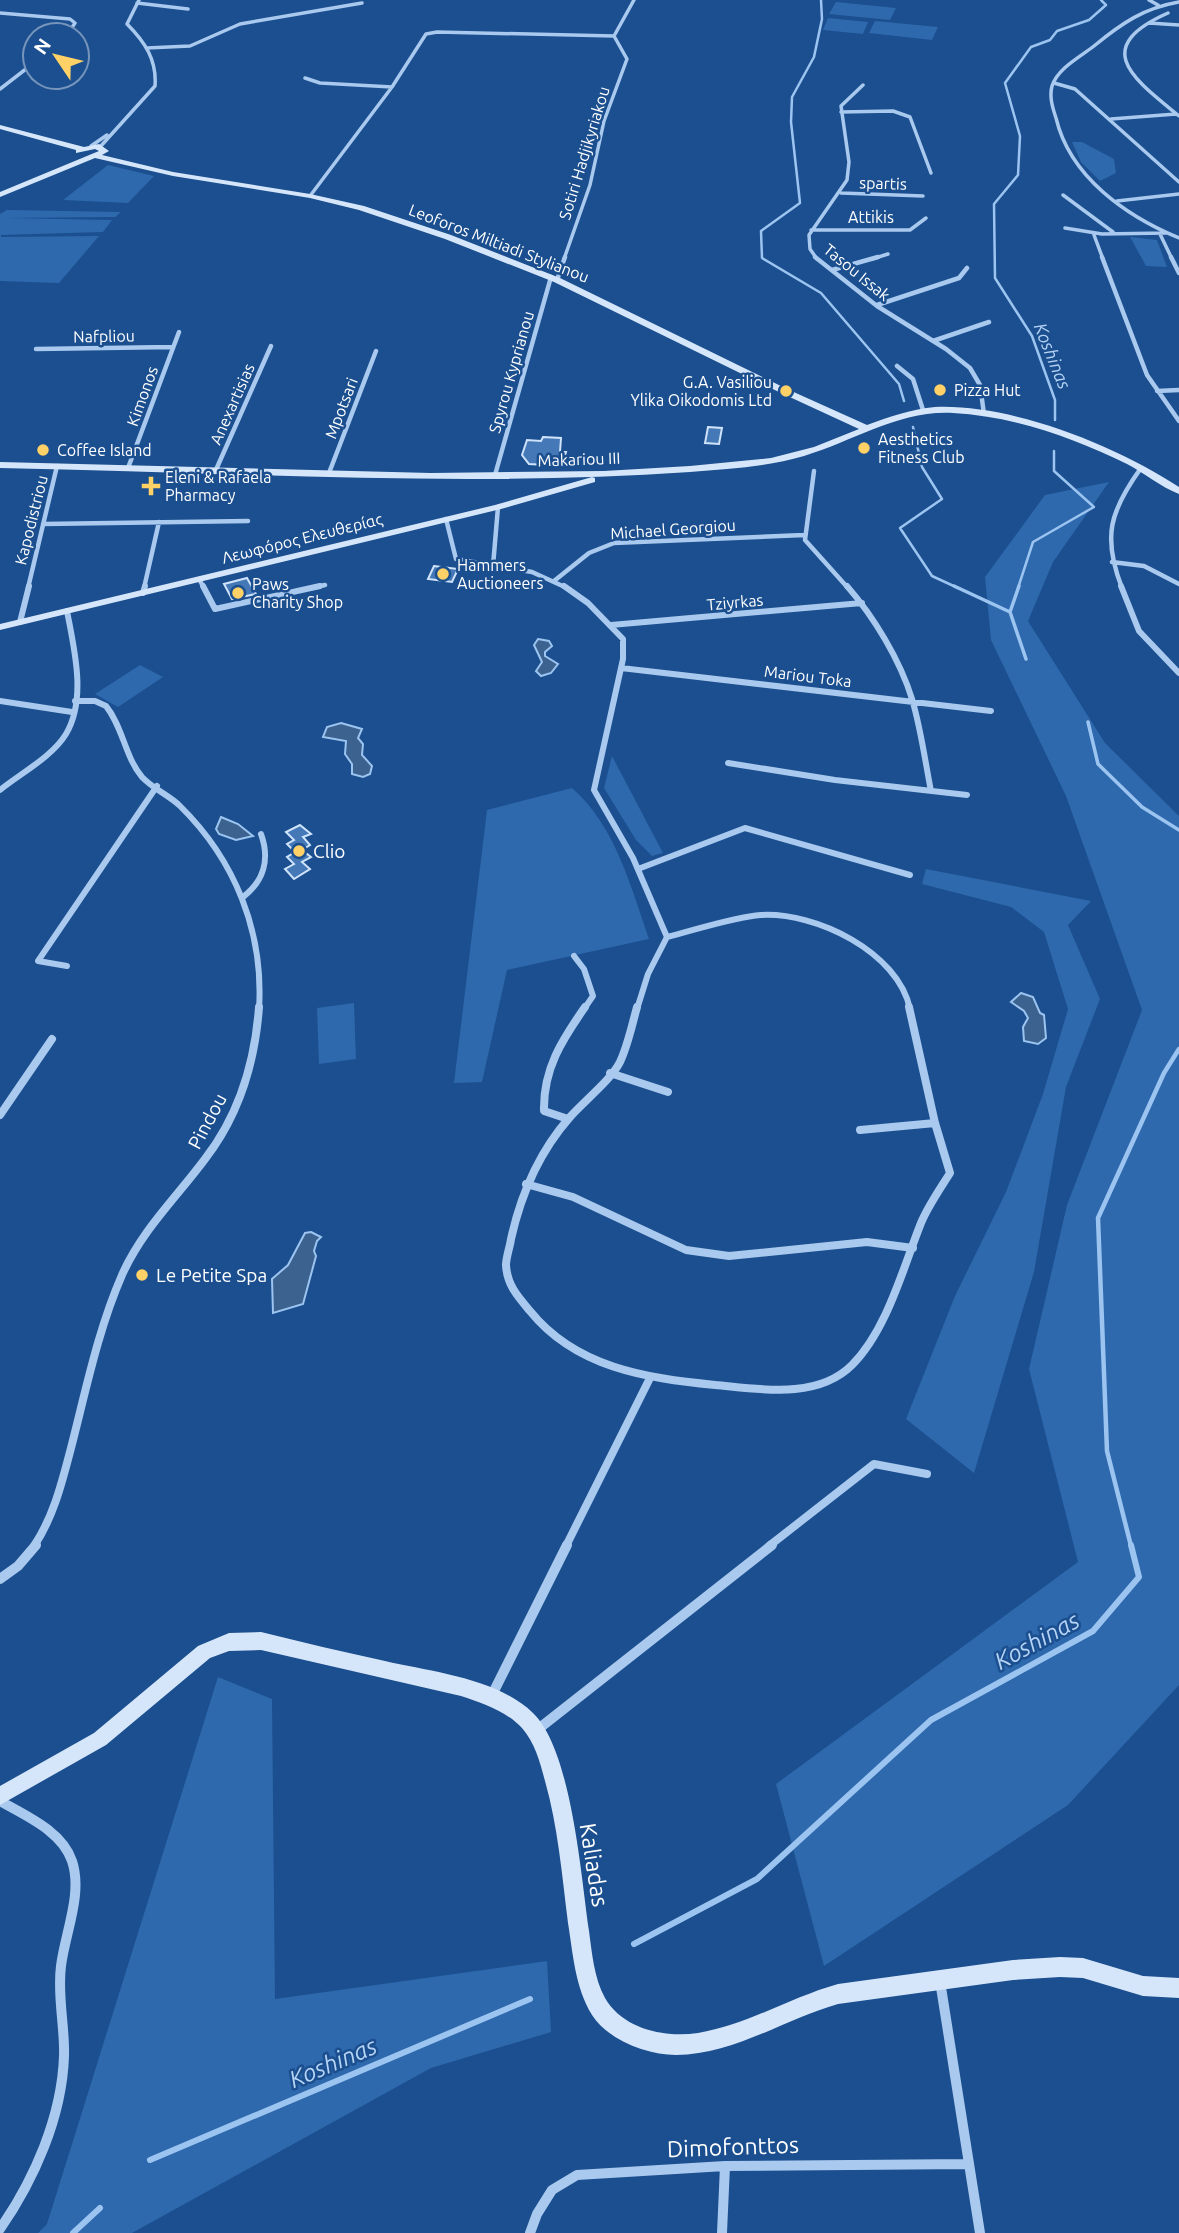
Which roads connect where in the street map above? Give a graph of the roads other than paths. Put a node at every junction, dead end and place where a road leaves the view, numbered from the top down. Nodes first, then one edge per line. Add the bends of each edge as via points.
1 (634, 0) edge
2 (1149, 0) edge
3 (138, 2) edge
4 (1179, 2) edge
5 (362, 3) dead end
6 (1158, 5) junction
7 (188, 9) dead end
8 (0, 13) edge
9 (1168, 13) dead end
10 (72, 21) edge
11 (1149, 23) junction
12 (1179, 25) edge
13 (614, 36) junction
14 (147, 48) junction
15 (21, 73) edge
16 (306, 78) dead end
17 (1054, 83) junction
18 (863, 85) dead end
19 (392, 87) junction
20 (0, 89) edge
21 (841, 112) junction
22 (1178, 114) edge
23 (1111, 119) junction
24 (0, 127) edge
25 (117, 129) junction
26 (92, 152) junction
27 (931, 173) dead end
28 (1179, 182) edge
29 (841, 193) junction
30 (1179, 194) edge
31 (0, 195) edge
32 (1063, 195) dead end
33 (310, 196) junction
34 (923, 196) dead end
35 (1117, 201) junction
36 (926, 218) dead end
37 (1065, 228) dead end
38 (811, 230) junction
39 (1113, 232) junction
40 (1166, 233) junction
41 (1160, 234) junction
42 (1094, 235) junction
43 (1179, 238) edge
44 (888, 254) dead end
45 (967, 268) dead end
46 (832, 270) junction
47 (1179, 273) edge
48 (554, 278) junction
49 (877, 305) junction
50 (989, 322) dead end
51 (179, 332) dead end
52 (933, 341) junction
53 (271, 346) dead end
54 (173, 347) junction
55 (36, 349) dead end
56 (376, 351) dead end
57 (897, 366) dead end
58 (1179, 390) edge
59 (1157, 391) junction
60 (923, 410) junction
61 (984, 414) junction
62 (836, 415) junction
63 (897, 417) junction
64 (1179, 421) edge
65 (868, 429) junction
66 (841, 441) junction
67 (0, 465) edge
68 (57, 466) junction
69 (128, 468) junction
70 (1141, 468) junction
71 (814, 471) dead end
72 (215, 472) junction
73 (329, 473) junction
74 (611, 474) junction
75 (495, 475) junction
76 (546, 476) junction
77 (1179, 491) edge
78 (542, 494) junction
79 (498, 507) junction
80 (446, 519) junction
81 (248, 521) dead end
82 (159, 522) junction
83 (43, 524) junction
84 (804, 535) junction
85 (1112, 562) junction
86 (493, 566) junction
87 (198, 579) junction
88 (554, 581) junction
89 (1179, 584) edge
90 (325, 585) dead end
91 (143, 593) junction
92 (862, 603) junction
93 (66, 611) junction
94 (19, 622) junction
95 (611, 625) junction
96 (0, 627) edge
97 (621, 668) junction
98 (1179, 673) edge
99 (0, 701) edge
100 (75, 701) junction
101 (913, 702) junction
102 (991, 711) dead end
103 (72, 712) junction
104 (728, 763) dead end
105 (157, 786) junction
106 (0, 790) edge
107 (931, 791) junction
108 (967, 795) dead end
109 (261, 834) dead end
110 (638, 869) junction
111 (910, 876) dead end
112 (243, 897) junction
113 (667, 937) junction
114 (574, 956) dead end
115 (68, 966) dead end
116 (52, 1039) dead end
117 (610, 1073) junction
118 (668, 1092) dead end
119 (0, 1115) edge
120 (568, 1119) junction
121 (935, 1123) junction
122 (860, 1130) dead end
123 (526, 1184) junction
124 (913, 1248) junction
125 (650, 1378) junction
126 (927, 1474) dead end
127 (0, 1579) edge
128 (491, 1697) junction
129 (537, 1730) junction
130 (0, 1798) edge
131 (940, 1981) junction
132 (1179, 1988) edge
133 (969, 2164) junction
134 (725, 2166) junction
135 (0, 2229) edge
136 (530, 2233) edge
137 (722, 2233) edge
138 (980, 2233) edge

1 - 13 street
2 - 6 street
3 - 7 street
3 - 14 street via 127,24
4 - 6 street
5 - 14 street via 240,24 190,46
6 - 17 street via 1135,12
8 - 10 street
9 - 11 street
11 - 12 street
11 - 22 street via 1134,32 1124,57 1132,75
13 - 19 street via 429,33
13 - 48 street, Sotiri Hadjikyriakou via 627,59 604,121 590,184
14 - 25 street via 155,86
15 - 20 street
16 - 19 street via 320,83
17 - 23 street via 1075,89
17 - 35 street via 1051,97 1069,154 1082,172
18 - 21 street via 844,101
19 - 33 street
21 - 27 street via 893,111 911,117
21 - 29 street, Tasou Issak via 849,167
22 - 23 street
23 - 28 street
24 - 26 main road, Leoforos Miltiadi Stylianou
25 - 26 street
25 - 26 street
26 - 31 main road
26 - 33 main road, Leoforos Miltiadi Stylianou via 136,165
29 - 34 street, spartis
29 - 38 street, Tasou Issak
30 - 35 street
32 - 39 street
33 - 48 main road, Leoforos Miltiadi Stylianou via 424,229
35 - 40 street
36 - 38 street, Attikis via 910,230
37 - 42 street
38 - 46 street, Tasou Issak via 810,248
39 - 41 street
39 - 42 street
40 - 41 street
40 - 43 street
41 - 47 street
42 - 59 street
44 - 46 street
45 - 49 street via 959,278
46 - 49 street, Tasou Issak
48 - 62 main road, Leoforos Miltiadi Stylianou
48 - 75 street, Spyrou Kyprianou
49 - 52 street, Tasou Issak
50 - 52 street
51 - 54 street, Kimonos
52 - 61 street, Tasou Issak via 976,377
53 - 72 street, Anexartisias
54 - 55 street, Nafpliou
54 - 69 street, Kimonos
56 - 73 street, Mpotsari
57 - 60 street via 913,379
58 - 59 street
59 - 64 street
60 - 61 main road, Makariou III
60 - 63 main road, Makariou III
61 - 70 main road, Makariou III via 1065,437
62 - 63 main road
62 - 65 main road, Leoforos Miltiadi Stylianou
62 - 66 main road via 850,429
63 - 65 main road, Makariou III
65 - 66 main road, Makariou III
66 - 74 main road, Makariou III via 756,462
67 - 68 main road, Makariou III
68 - 69 main road, Makariou III
68 - 83 street, Kapodistriou
69 - 72 main road, Makariou III
70 - 77 main road, Makariou III
70 - 85 street via 1119,497 1112,522
71 - 84 street
72 - 73 main road, Makariou III
73 - 75 main road, Makariou III
74 - 76 main road, Makariou III
74 - 78 main road, Λεωφόρος Ελευθερίας
75 - 76 main road, Makariou III
76 - 78 main road via 549,482
78 - 79 main road, Λεωφόρος Ελευθερίας
79 - 80 main road, Λεωφόρος Ελευθερίας
79 - 86 street
80 - 86 street via 456,559
80 - 87 main road, Λεωφόρος Ελευθερίας
81 - 82 street
82 - 83 street
82 - 91 street
83 - 94 street, Kapodistriou
84 - 88 street, Michael Georgiou via 614,543 589,553
84 - 92 street via 807,545
85 - 89 street via 1144,566
85 - 98 street via 1139,631
86 - 88 street
87 - 90 street via 215,609
87 - 91 main road, Λεωφόρος Ελευθερίας
88 - 95 street via 575,592
91 - 93 main road, Λεωφόρος Ελευθερίας
92 - 95 street, Tziyrkas
92 - 101 street via 904,676
93 - 94 main road, Λεωφόρος Ελευθερίας
93 - 100 street via 76,659
94 - 96 main road, Λεωφόρος Ελευθερίας
95 - 97 street via 625,647
97 - 101 street, Mariou Toka
97 - 110 street via 594,790
99 - 103 street
100 - 103 street
100 - 105 street, Pindou via 108,708 142,777
101 - 102 street, Mariou Toka
101 - 107 street
103 - 106 street via 60,741
104 - 107 street
105 - 112 street, Pindou via 212,841
105 - 115 street via 38,961
107 - 108 street
109 - 112 street via 264,868 254,890
110 - 111 street via 745,828
110 - 113 street
112 - 127 street, Pindou via 257,945 259,975 258,1025 250,1067 215,1146 162,1207 118,1280 50,1522 24,1560
113 - 117 street via 648,974 619,1064
113 - 121 street via 761,915 808,919 870,950 906,991
114 - 120 street via 593,996 551,1057 542,1093 544,1111
116 - 119 street
117 - 118 street
117 - 120 street
120 - 123 street
121 - 122 street
121 - 124 street via 950,1173 922,1220
123 - 124 street via 573,1197 686,1251 729,1256 880,1242
123 - 125 street via 508,1250 511,1288 545,1330 573,1350
124 - 125 street via 868,1344 851,1366 827,1382 765,1391
125 - 128 street
126 - 129 street via 874,1464
128 - 129 main road, Kaliadas
128 - 130 main road, Kaliadas via 261,1641 229,1642 193,1659 100,1739
129 - 131 main road, Kaliadas via 557,1786 583,1961 603,2013 615,2024 671,2046 705,2042 838,1994
130 - 135 street via 50,1832 72,1861 75,1875 59,1979 62,2087 33,2168
131 - 132 main road, Kaliadas via 1073,1967 1136,1984
131 - 133 street
133 - 134 street, Dimofonttos
133 - 138 street
134 - 136 street, Dimofonttos via 577,2175 552,2190
134 - 137 street

